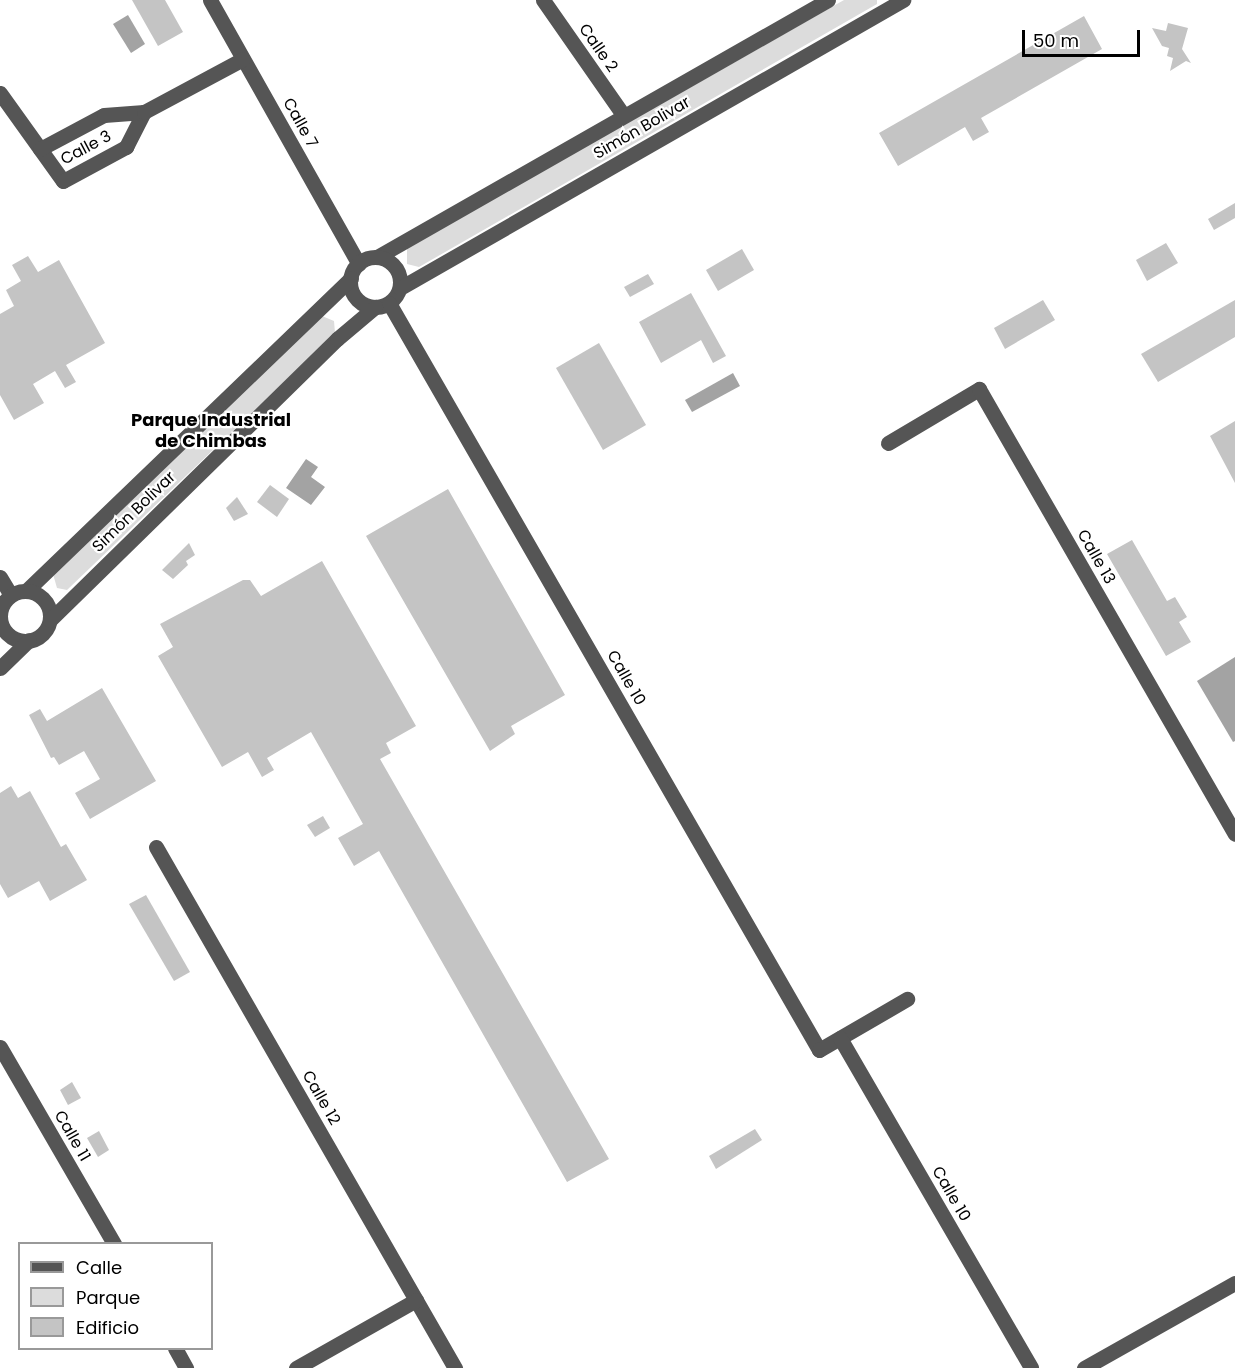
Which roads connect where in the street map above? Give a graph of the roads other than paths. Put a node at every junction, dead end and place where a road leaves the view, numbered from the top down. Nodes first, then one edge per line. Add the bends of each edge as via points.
1 (210, 0) edge
2 (543, 0) edge
3 (828, 0) edge
4 (903, 0) edge
5 (243, 60) junction
6 (0, 93) edge
7 (144, 112) junction
8 (624, 116) junction
9 (40, 149) junction
10 (377, 257) junction
11 (359, 264) junction
12 (351, 278) junction
13 (400, 288) junction
14 (382, 305) junction
15 (888, 443) dead end
16 (0, 577) edge
17 (26, 591) junction
18 (10, 595) junction
19 (0, 616) edge
20 (50, 620) junction
21 (29, 640) junction
22 (0, 668) edge
23 (1235, 834) edge
24 (156, 847) dead end
25 (908, 999) dead end
26 (840, 1038) junction
27 (0, 1047) edge
28 (113, 1242) edge
29 (1235, 1283) edge
30 (416, 1300) junction
31 (176, 1350) edge
32 (186, 1368) edge
33 (296, 1368) edge
34 (455, 1368) edge
35 (1032, 1368) edge
36 (1084, 1368) edge

1 - 5 street, Calle 7
2 - 8 street, Calle 2
3 - 8 street, Simón Bolivar
4 - 13 street, Simón Bolivar
5 - 7 street, Calle 3
5 - 11 street, Calle 7
6 - 9 street, Calle 3
7 - 9 street, Calle 3 via 104,115
7 - 9 street, Calle 3 via 126,147 63,181
8 - 10 street, Simón Bolivar
10 - 11 street
10 - 13 street via 393,264
11 - 12 street
12 - 14 street via 354,294
12 - 17 street, Simón Bolivar
13 - 14 street
14 - 20 street, Simón Bolivar via 337,339
14 - 26 street, Calle 10 via 819,1050
15 - 23 street, Calle 13 via 979,389
16 - 18 street
17 - 18 street
17 - 20 street via 44,600
18 - 19 street
19 - 21 street via 9,634
20 - 21 street via 45,631
21 - 22 street
24 - 30 street, Calle 12
25 - 26 street, Calle 10
26 - 35 street, Calle 10
27 - 28 street, Calle 11
29 - 36 street
30 - 33 street
30 - 34 street, Calle 12
31 - 32 street

